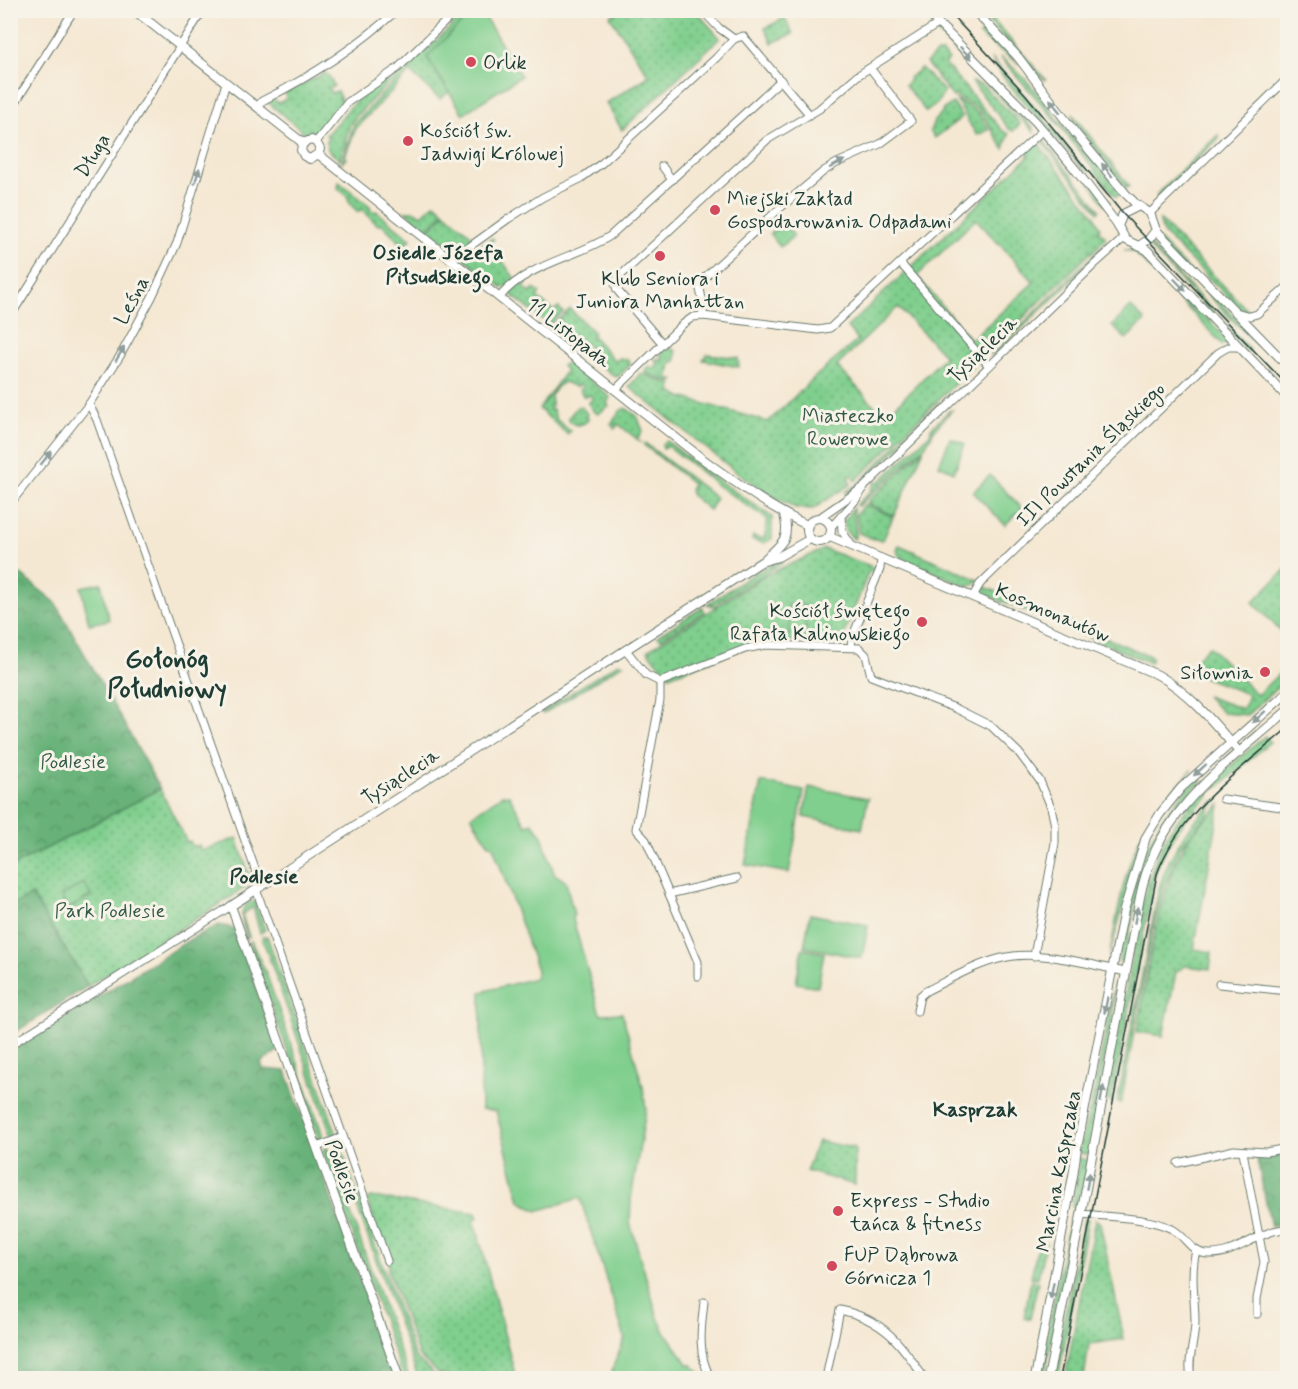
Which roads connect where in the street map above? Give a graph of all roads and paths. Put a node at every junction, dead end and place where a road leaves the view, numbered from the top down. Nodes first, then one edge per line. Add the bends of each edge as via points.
1 (74, 10) edge
2 (134, 10) edge
3 (203, 10) edge
4 (397, 10) edge
5 (457, 10) edge
6 (702, 10) edge
7 (925, 10) edge
8 (974, 10) edge
9 (938, 24) junction
10 (734, 39) junction
11 (180, 46) junction
12 (870, 68) junction
13 (1287, 78) edge
14 (781, 80) junction
15 (226, 82) junction
16 (256, 106) junction
17 (10, 111) edge
18 (809, 114) junction
19 (1043, 130) junction
20 (316, 142) junction
21 (303, 143) junction
22 (318, 154) junction
23 (662, 166) dead end
24 (672, 180) junction
25 (1139, 206) junction
26 (1150, 213) junction
27 (1118, 226) junction
28 (1156, 230) junction
29 (1124, 238) junction
30 (1139, 246) junction
31 (450, 260) junction
32 (901, 264) junction
33 (1287, 286) edge
34 (499, 298) junction
35 (1232, 311) junction
36 (703, 316) junction
37 (10, 317) edge
38 (662, 343) junction
39 (1238, 347) junction
40 (989, 366) junction
41 (1287, 366) edge
42 (615, 390) junction
43 (1287, 398) edge
44 (89, 404) junction
45 (865, 486) junction
46 (10, 504) edge
47 (784, 514) junction
48 (841, 516) junction
49 (819, 518) junction
50 (807, 525) junction
51 (831, 527) junction
52 (830, 537) junction
53 (810, 539) junction
54 (852, 546) junction
55 (881, 558) junction
56 (761, 562) junction
57 (973, 596) junction
58 (851, 647) junction
59 (626, 650) junction
60 (660, 682) junction
61 (1287, 692) edge
62 (1287, 710) edge
63 (1231, 742) junction
64 (1240, 753) junction
65 (1223, 799) dead end
66 (1287, 808) edge
67 (737, 878) dead end
68 (258, 888) junction
69 (669, 894) junction
70 (231, 906) junction
71 (1034, 956) junction
72 (1113, 970) junction
73 (1126, 972) junction
74 (698, 976) dead end
75 (1219, 984) dead end
76 (1287, 991) edge
77 (917, 1011) dead end
78 (10, 1045) edge
79 (343, 1137) junction
80 (317, 1147) junction
81 (1287, 1148) edge
82 (1243, 1152) junction
83 (1178, 1163) dead end
84 (1066, 1213) junction
85 (1082, 1214) junction
86 (1287, 1229) edge
87 (1260, 1237) junction
88 (1196, 1251) junction
89 (387, 1261) dead end
90 (704, 1302) dead end
91 (1257, 1314) dead end
92 (399, 1378) edge
93 (711, 1378) edge
94 (826, 1378) edge
95 (924, 1378) edge
96 (1035, 1378) edge
97 (1048, 1378) edge
98 (1191, 1378) edge

1 - 17 street
2 - 11 street
3 - 11 street, Długa
4 - 16 street via 341,56
5 - 20 street via 398,68 348,102
6 - 10 street
7 - 9 street
25 -> 8 street via 1076,134 1018,57
9 - 12 street
9 -> 19 street
10 - 14 street via 743,36
10 - 31 street via 602,163 508,219
11 - 15 street
11 - 37 street, Długa
12 - 18 street
36 -> 12 street via 699,285 705,277 824,171 880,144 911,121
13 - 26 street
14 - 18 street
14 - 24 street
15 - 16 street
44 -> 15 street, Leśna via 120,356 169,264
16 - 21 street
18 - 38 street via 763,144 616,280 620,294
19 - 27 street
19 - 32 street
20 - 21 street
20 - 22 street
21 - 22 street via 304,156 310,159
22 - 31 street, 11 Listopada
23 - 24 street
24 - 34 street via 610,236 524,278
25 - 26 street
25 - 27 street via 1123,214
26 - 28 street
27 - 29 street
28 - 30 street
28 - 35 street
29 - 30 street
29 - 40 street, Tysiąclecia
30 -> 39 street
31 - 34 street, 11 Listopada
32 - 36 street via 826,330
32 - 40 street
33 - 35 street via 1255,316
34 - 42 street, 11 Listopada
35 - 41 street
36 - 38 street via 690,318
38 - 42 street
39 - 43 street
39 - 57 street, III Powstania Śląskiego via 1224,349 1211,359 980,584
40 - 45 street, Tysiąclecia
42 - 47 street, 11 Listopada via 728,477
46 -> 44 street, Leśna
44 - 68 street
45 - 48 street, Tysiąclecia
45 - 49 street, Tysiąclecia
47 - 50 street, 11 Listopada
47 - 56 street via 786,536
48 - 51 street, Tysiąclecia
48 - 54 street via 842,531
49 - 50 street
49 - 51 street
50 - 53 street
51 - 52 street
52 - 53 street via 818,543
52 - 54 street, Kosmonautów
53 - 56 street, Tysiąclecia
54 - 55 street, Kosmonautów
55 - 57 street, Kosmonautów
55 - 58 street
56 - 59 street, Tysiąclecia
57 - 63 street, Kosmonautów via 1158,675 1194,702
58 - 60 street via 754,646
58 - 71 street via 864,651 873,678 949,705 990,726 1019,753 1040,781 1053,814 1055,843
59 - 60 street via 646,675
59 - 68 street, Tysiąclecia
60 - 69 street via 636,829 646,840
61 -> 63 street, Marcina Kasprzaka
62 - 64 street, Marcina Kasprzaka
63 - 64 street, Kosmonautów
63 -> 72 street, Marcina Kasprzaka via 1181,788 1150,830 1128,894
73 -> 64 street, Marcina Kasprzaka via 1142,886 1157,845 1189,799
65 - 66 street
67 - 69 street
68 - 70 street, Tysiąclecia
68 - 79 street
69 - 74 street via 698,962
70 - 78 street, Tysiąclecia
70 - 80 street, Podlesie
71 - 72 street
71 - 77 street via 1000,958 949,980 923,993
72 - 73 street
72 -> 84 street, Marcina Kasprzaka
85 -> 73 street, Marcina Kasprzaka
75 - 76 street
79 - 80 street
79 - 89 street
80 - 92 street, Podlesie
81 - 82 street
82 - 83 street via 1234,1150
82 - 87 street
84 - 85 street
84 -> 96 street, Marcina Kasprzaka
85 - 88 street via 1165,1225
85 - 97 street, Marcina Kasprzaka
86 - 87 street
87 - 88 street via 1222,1253
87 - 91 street via 1264,1262
88 - 98 street
90 - 93 street via 701,1338 705,1370
94 - 95 street via 840,1310 882,1326

